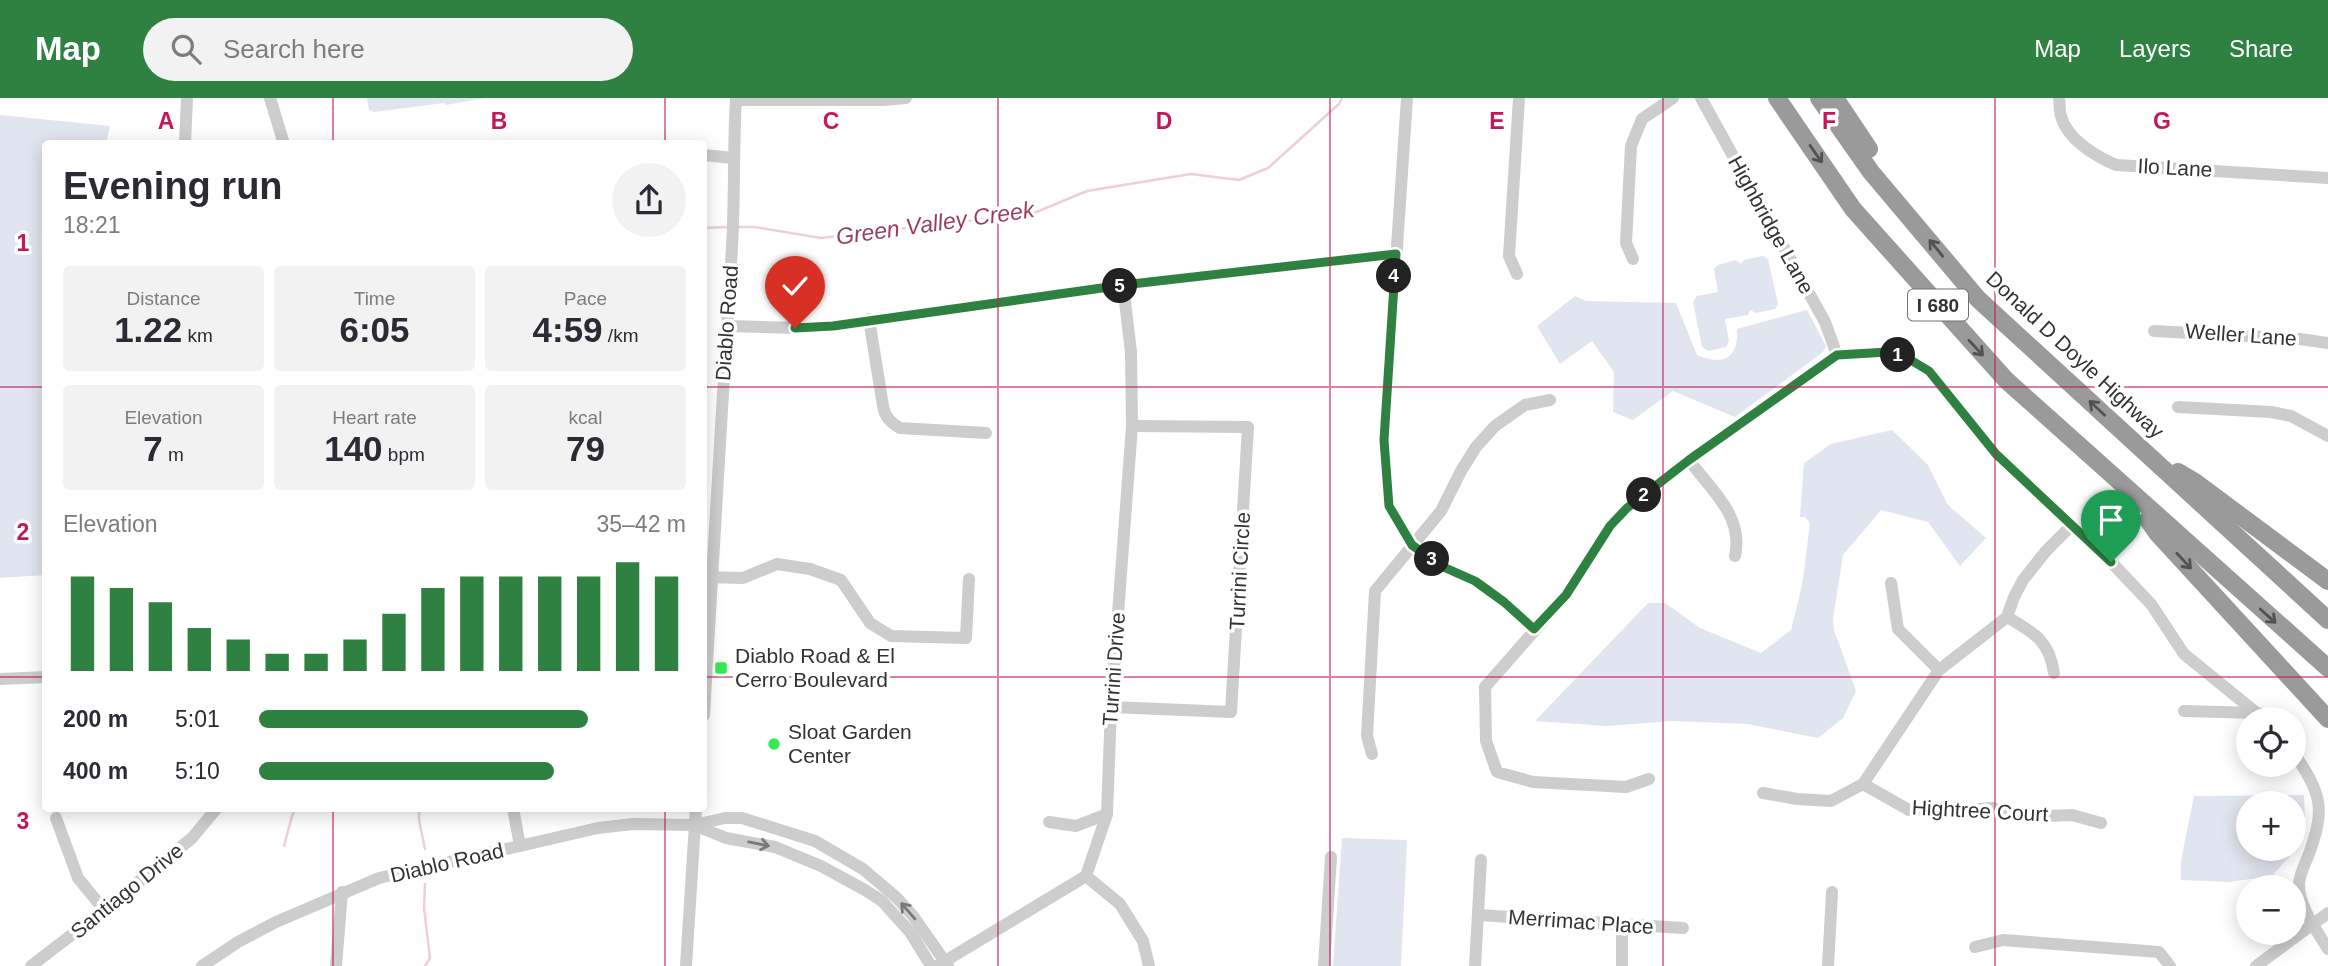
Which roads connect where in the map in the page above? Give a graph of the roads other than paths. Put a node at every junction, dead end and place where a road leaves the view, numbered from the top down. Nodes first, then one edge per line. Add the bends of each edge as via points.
1 (187, 98) edge
2 (270, 98) edge
3 (906, 98) edge
4 (1407, 98) edge
5 (1519, 98) edge
6 (1673, 98) edge
7 (1701, 98) edge
8 (1777, 98) edge
9 (1819, 98) edge
10 (1835, 98) edge
11 (2059, 98) edge
12 (736, 99) edge
13 (185, 140) edge
14 (283, 140) edge
15 (707, 155) edge
16 (733, 158) junction
17 (2328, 178) edge
18 (1904, 209) junction
19 (1396, 254) junction
20 (1633, 259) dead end
21 (1517, 274) dead end
22 (1123, 285) junction
23 (869, 319) junction
24 (727, 326) junction
25 (2154, 331) dead end
26 (2328, 343) edge
27 (1837, 355) junction
28 (1550, 400) dead end
29 (2178, 407) dead end
30 (1132, 426) junction
31 (986, 433) dead end
32 (2328, 436) edge
33 (2147, 455) junction
34 (1689, 460) junction
35 (2126, 489) junction
36 (2072, 525) junction
37 (1412, 545) junction
38 (1735, 556) dead end
39 (707, 578) edge
40 (969, 579) dead end
41 (2328, 581) edge
42 (1891, 583) dead end
43 (2007, 617) junction
44 (2328, 620) edge
45 (1534, 629) junction
46 (2328, 668) edge
47 (1939, 670) junction
48 (2054, 673) dead end
49 (42, 677) edge
50 (0, 679) edge
51 (1111, 707) junction
52 (2250, 707) edge
53 (2185, 711) dead end
54 (2236, 714) edge
55 (2328, 719) edge
56 (1373, 754) dead end
57 (2306, 771) edge
58 (1649, 779) dead end
59 (1863, 784) junction
60 (1763, 793) dead end
61 (213, 812) edge
62 (514, 812) edge
63 (696, 812) edge
64 (1107, 814) junction
65 (56, 818) dead end
66 (1049, 822) dead end
67 (2101, 823) dead end
68 (694, 825) junction
69 (520, 846) junction
70 (1331, 857) dead end
71 (1481, 860) dead end
72 (1086, 876) junction
73 (342, 892) junction
74 (1832, 892) dead end
75 (104, 910) junction
76 (2328, 913) edge
77 (1479, 915) junction
78 (2313, 923) junction
79 (1622, 924) junction
80 (1683, 928) dead end
81 (1975, 947) dead end
82 (2328, 949) edge
83 (944, 965) edge
84 (31, 966) edge
85 (202, 966) edge
86 (336, 966) edge
87 (686, 966) edge
88 (931, 966) edge
89 (1149, 966) edge
90 (1324, 966) edge
91 (1475, 966) edge
92 (1622, 966) edge
93 (1828, 966) edge
94 (2169, 966) edge
95 (2256, 966) edge

1 - 13 street
2 - 14 street
3 - 12 street
4 - 19 street
5 - 21 street via 1509,256
6 - 20 street via 1642,119 1631,146 1626,243
7 - 27 street, Highbridge Lane via 1825,322
8 -> 35 highway, I 680 via 1853,209 1952,322 2007,380
9 - 18 highway, Donald D Doyle Highway / I 680 via 1871,172
10 - 18 highway via 1886,172
11 - 17 street, Ilo Lane via 2069,131 2085,147 2116,165
12 - 16 street, Diablo Road
15 - 16 street
16 - 24 street, Diablo Road
33 -> 18 highway, Donald D Doyle Highway / I 680 via 1978,299
19 - 22 street
19 - 37 street via 1384,440 1389,506
22 - 23 street
22 - 30 street, Turrini Drive via 1131,352
23 - 24 street via 795,328
23 - 31 street via 883,406 890,422 900,428
24 - 39 street, Diablo Road
25 - 26 street, Weller Lane
27 - 34 street
27 - 36 street via 1888,352 1929,371 1996,454
28 - 37 street via 1525,405 1495,426 1476,447 1441,511
29 - 32 street via 2271,412 2291,416
30 - 51 street, Turrini Drive
30 - 51 street, Turrini Circle via 1248,427 1231,712
33 - 41 highway via 2195,482
33 - 44 highway, Donald D Doyle Highway / I 680
34 - 38 street via 1732,516 1738,543
34 - 45 street via 1610,526 1566,595
35 -> 46 highway, I 680
35 -> 55 highway via 2157,533
36 - 43 street via 2023,580
36 - 52 street via 2151,604 2184,654
37 - 45 street via 1441,566 1475,581
37 - 56 street via 1375,591 1367,736
39 - 40 street via 743,578 777,564 810,569 841,580 870,623 891,636 966,638
42 - 47 street via 1898,629
43 - 47 street
43 - 48 street via 2042,639
45 - 58 street via 1485,687 1486,741 1497,772 1533,782 1626,786
47 - 59 street
49 - 50 street
51 - 64 street, Turrini Drive
53 - 54 street
57 - 78 street via 2320,806 2299,886
59 - 60 street via 1831,801
59 - 67 street, Hightree Court via 1909,810 1993,808 2025,817 2072,815
61 - 75 street, Santiago Drive via 192,838
62 - 69 street
63 - 68 street
64 - 66 street via 1076,826
64 - 72 street, Turrini Drive
65 - 75 street via 78,878
68 - 69 street, Diablo Road via 598,828
83 -> 68 street via 897,898 831,849 742,818
68 - 87 street
68 -> 88 street via 726,838 775,847 865,890 882,901 910,932
69 - 73 street, Diablo Road via 379,878
70 - 90 street
71 - 77 street
72 - 83 street
72 - 89 street via 1120,904 1143,941
73 - 85 street, Diablo Road via 238,942
73 - 86 street
74 - 93 street
75 - 84 street, Santiago Drive
76 - 78 street
77 - 79 street, Merrimac Place
77 - 91 street
78 - 82 street
78 - 95 street
79 - 80 street, Merrimac Place
79 - 92 street
81 - 94 street via 2003,940 2159,952

